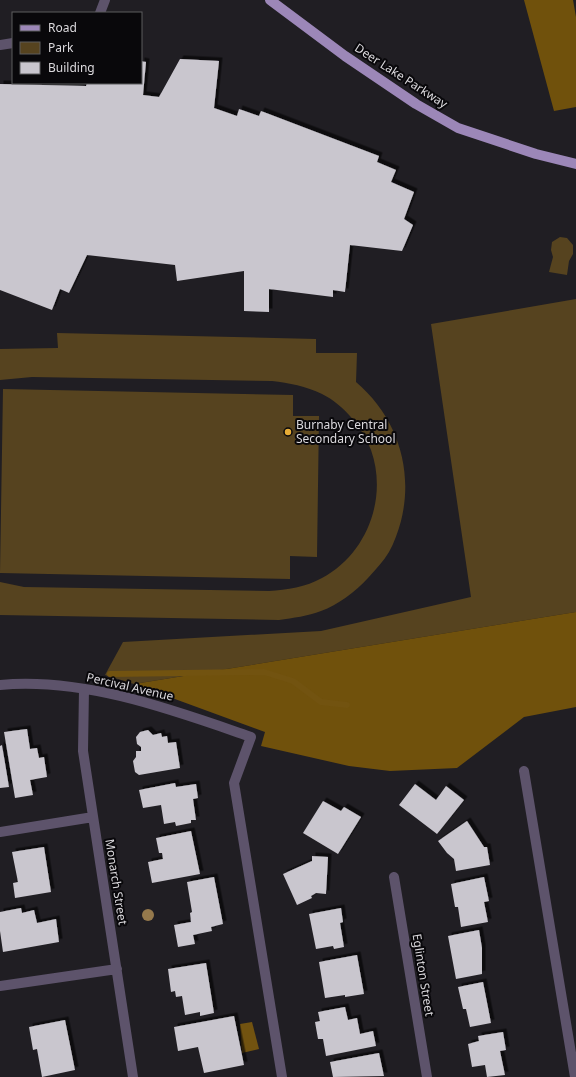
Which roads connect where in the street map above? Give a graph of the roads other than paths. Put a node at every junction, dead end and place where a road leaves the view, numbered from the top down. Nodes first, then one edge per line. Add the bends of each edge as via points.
1 (104, 0) edge
2 (270, 0) edge
3 (100, 12) edge
4 (12, 43) edge
5 (0, 45) edge
6 (576, 164) edge
7 (0, 685) edge
8 (84, 689) junction
9 (524, 771) dead end
10 (93, 817) junction
11 (0, 832) edge
12 (394, 877) dead end
13 (117, 969) junction
14 (0, 986) edge
15 (133, 1077) edge
16 (282, 1077) edge
17 (427, 1077) edge
18 (575, 1077) edge

1 - 3 street
2 - 6 main road, Deer Lake Parkway via 416,104 458,128 536,154
4 - 5 street
7 - 8 street, Percival Avenue via 32,683
8 - 10 street, Monarch Street via 83,751
8 - 16 street, Percival Avenue via 174,710 251,737 234,783
9 - 18 street
10 - 11 street
10 - 13 street, Monarch Street
12 - 17 street, Eglinton Street
13 - 14 street
13 - 15 street, Monarch Street

